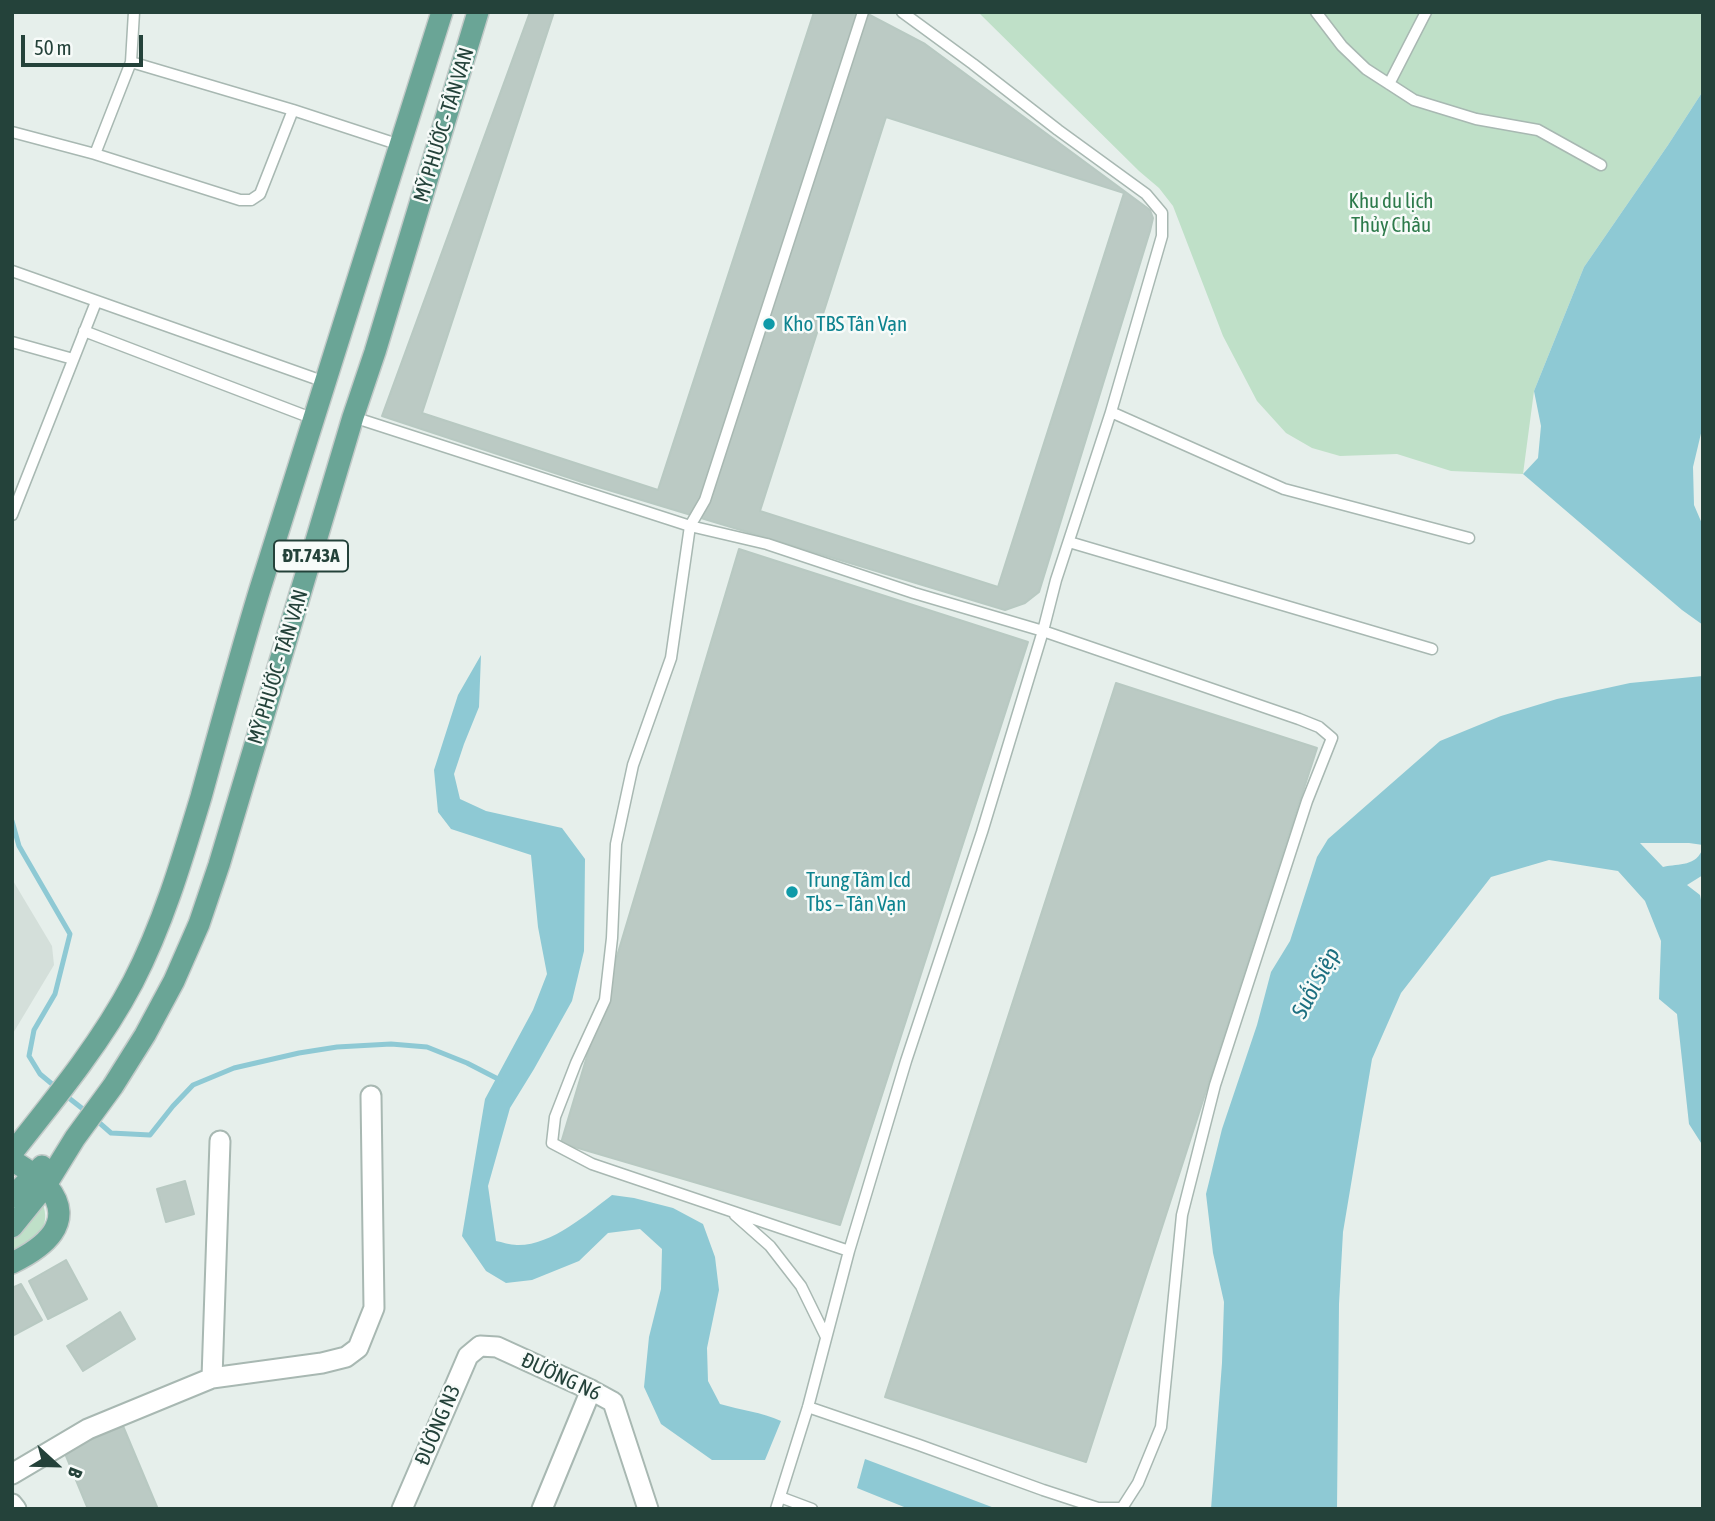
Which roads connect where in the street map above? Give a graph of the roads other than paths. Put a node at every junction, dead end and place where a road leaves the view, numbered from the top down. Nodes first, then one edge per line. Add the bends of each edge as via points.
1 (134, 12) edge
2 (442, 12) edge
3 (478, 12) edge
4 (863, 12) edge
5 (902, 12) edge
6 (1426, 12) edge
7 (1317, 13) edge
8 (131, 62) junction
9 (1389, 84) junction
10 (293, 110) junction
11 (12, 132) edge
12 (400, 145) junction
13 (95, 154) junction
14 (1601, 165) dead end
15 (12, 271) edge
16 (96, 302) junction
17 (84, 331) junction
18 (12, 342) edge
19 (73, 359) junction
20 (326, 382) junction
21 (1111, 412) junction
22 (353, 417) junction
23 (314, 419) junction
24 (12, 515) edge
25 (690, 526) junction
26 (1469, 537) dead end
27 (1069, 542) junction
28 (1043, 631) junction
29 (1432, 649) dead end
30 (371, 1096) dead end
31 (220, 1142) dead end
32 (12, 1153) edge
33 (12, 1160) edge
34 (39, 1180) junction
35 (12, 1197) edge
36 (729, 1210) junction
37 (12, 1227) edge
38 (849, 1251) junction
39 (12, 1263) edge
40 (826, 1337) junction
41 (481, 1346) joint
42 (212, 1378) junction
43 (591, 1390) junction
44 (808, 1407) junction
45 (12, 1475) edge
46 (780, 1497) junction
47 (12, 1504) edge
48 (16, 1509) edge
49 (402, 1509) edge
50 (542, 1509) edge
51 (648, 1509) edge
52 (776, 1509) edge
53 (812, 1509) edge

1 - 8 lane
2 - 12 main road, MỸ PHƯỚC - TÂN VẠN / ĐT.743A
3 - 22 main road, MỸ PHƯỚC - TÂN VẠN / ĐT.743A
4 - 25 lane via 705,500
5 - 21 lane via 1146,194 1162,213 1162,236
6 - 9 lane
7 - 9 lane via 1342,46
8 - 10 lane
8 - 13 lane
9 - 14 lane via 1436,107 1538,130
10 - 12 lane
10 - 13 lane via 260,194 251,200
11 - 13 lane
12 - 20 main road, MỸ PHƯỚC - TÂN VẠN / ĐT.743A
15 - 16 lane
16 - 17 lane
16 - 20 lane
17 - 19 lane
17 - 23 lane
18 - 19 lane
19 - 24 lane
20 - 23 main road, MỸ PHƯỚC - TÂN VẠN / ĐT.743A
21 - 26 lane via 1284,489
21 - 27 lane
22 - 25 lane
22 - 34 main road, MỸ PHƯỚC - TÂN VẠN / ĐT.743A via 199,924 145,1035 75,1138
23 - 32 main road, MỸ PHƯỚC - TÂN VẠN / ĐT.743A via 184,855 152,942 114,1018
25 - 28 lane via 767,544
25 - 36 lane via 671,658 633,765 616,844 605,1000 555,1117 552,1143 592,1164
27 - 28 lane
27 - 29 lane
28 - 38 lane
28 - 44 lane via 1299,719 1332,738 1307,801 1215,1085 1182,1215 1161,1427 1138,1483 1122,1508 1098,1508
30 - 42 street via 374,1308 358,1348 346,1357 321,1363
31 - 42 street
33 - 34 main road
34 - 35 main road, MỸ PHƯỚC - TÂN VẠN / ĐT.743A
34 - 37 main road, MỸ PHƯỚC - TÂN VẠN
34 - 39 main road via 55,1198 59,1218 50,1238
36 - 38 lane
36 - 40 lane via 770,1246 800,1286
38 - 40 lane
40 - 44 lane
41 - 43 street, ĐƯỜNG N6 via 497,1347
41 - 49 street, ĐƯỜNG N3 via 468,1356
42 - 45 street via 88,1429
43 - 50 street
43 - 51 street, ĐƯỜNG N6 via 613,1402
44 - 46 lane
46 - 52 lane
46 - 53 lane
47 - 48 street

